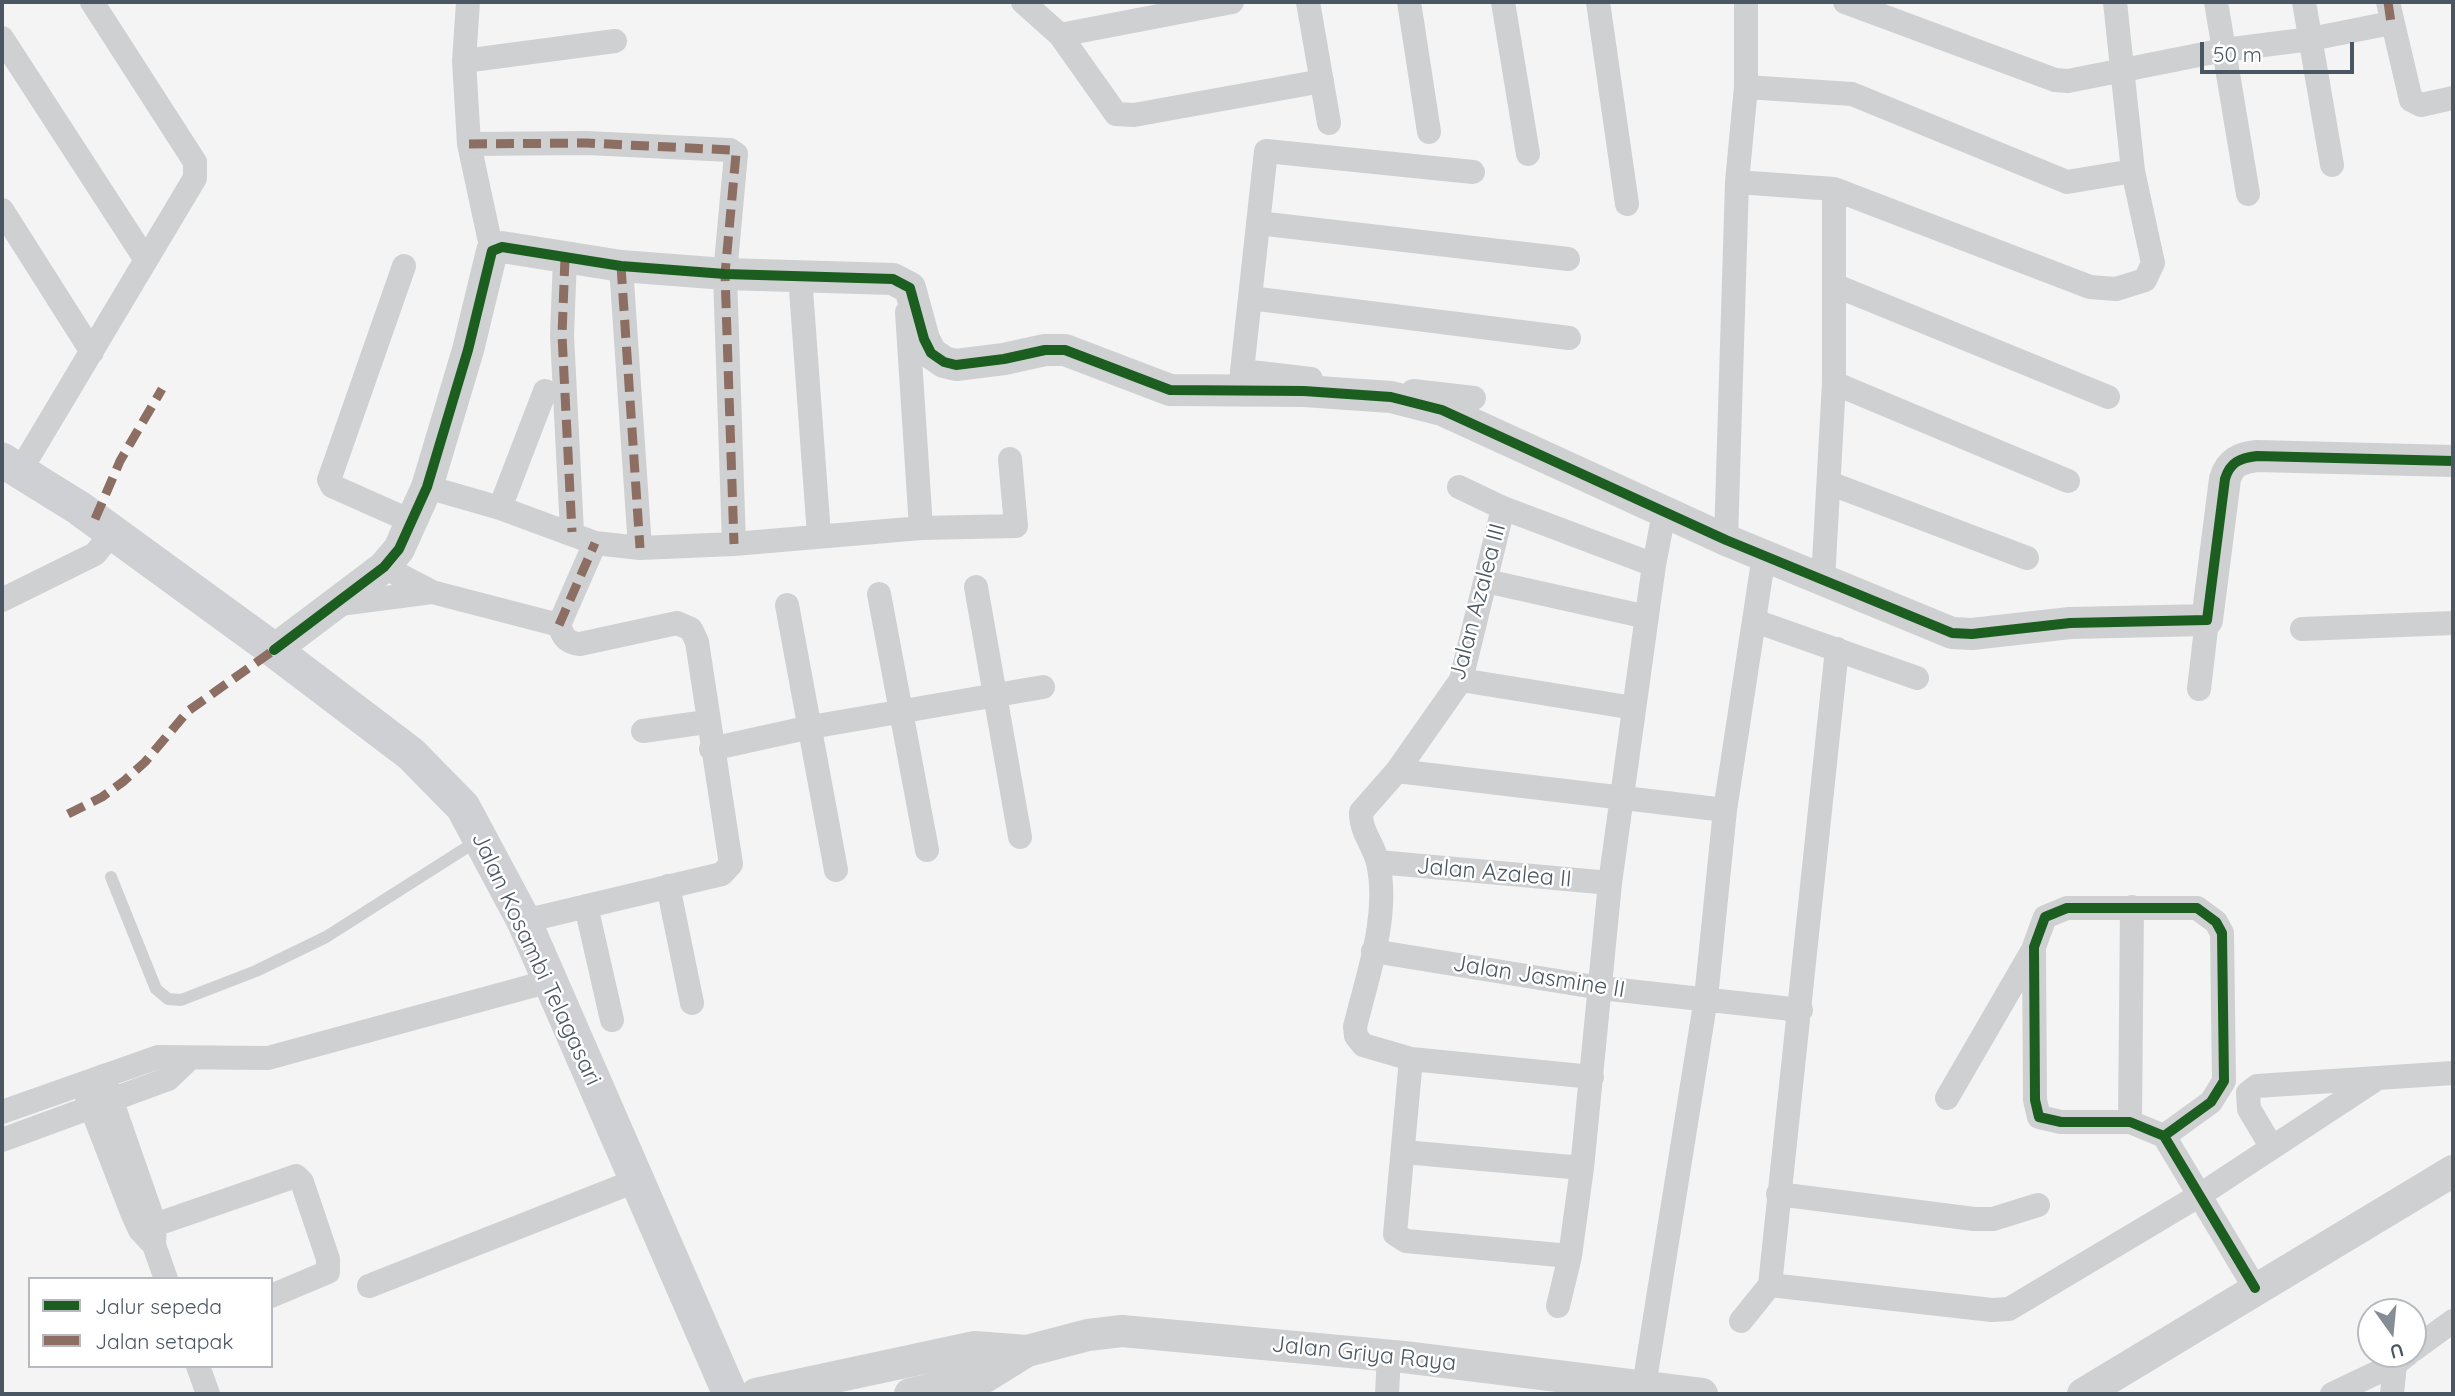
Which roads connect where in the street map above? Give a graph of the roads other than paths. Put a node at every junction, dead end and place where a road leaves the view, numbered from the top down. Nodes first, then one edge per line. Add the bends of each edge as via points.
1 (92, 2) edge
2 (468, 2) edge
3 (1023, 2) edge
4 (1232, 2) edge
5 (1308, 2) edge
6 (1409, 2) edge
7 (1503, 2) edge
8 (1598, 2) edge
9 (1746, 2) edge
10 (1845, 2) edge
11 (2115, 2) edge
12 (2216, 2) edge
13 (2304, 2) edge
14 (2389, 12) edge
15 (1060, 35) junction
16 (2, 38) edge
17 (2311, 39) junction
18 (615, 41) dead end
19 (2224, 50) junction
20 (464, 61) junction
21 (2122, 69) junction
22 (1322, 81) junction
23 (1746, 87) junction
24 (2453, 98) edge
25 (1329, 123) dead end
26 (1429, 132) dead end
27 (469, 144) junction
28 (1528, 153) dead end
29 (2332, 165) dead end
30 (2133, 171) junction
31 (1474, 172) dead end
32 (1737, 182) junction
33 (1834, 189) junction
34 (2248, 194) dead end
35 (1627, 204) dead end
36 (2, 210) edge
37 (1258, 223) junction
38 (492, 251) junction
39 (565, 258) junction
40 (1568, 259) dead end
41 (146, 260) junction
42 (621, 266) junction
43 (404, 267) dead end
44 (725, 274) junction
45 (800, 276) junction
46 (905, 283) junction
47 (1834, 285) junction
48 (1250, 298) junction
49 (1569, 338) dead end
50 (92, 352) junction
51 (1242, 381) junction
52 (1834, 383) junction
53 (545, 391) dead end
54 (2108, 397) dead end
55 (1473, 411) junction
56 (1010, 459) dead end
57 (2453, 461) edge
58 (11, 466) edge
59 (2068, 481) dead end
60 (1829, 484) junction
61 (1459, 487) dead end
62 (427, 488) junction
63 (500, 508) junction
64 (1503, 508) junction
65 (1664, 513) junction
66 (413, 522) junction
67 (921, 528) junction
68 (572, 532) junction
69 (112, 533) junction
70 (818, 536) junction
71 (1726, 540) junction
72 (595, 543) junction
73 (734, 544) junction
74 (640, 548) junction
75 (1764, 555) junction
76 (2027, 558) dead end
77 (1654, 565) junction
78 (384, 567) junction
79 (1823, 580) junction
80 (1486, 581) junction
81 (976, 587) dead end
82 (432, 592) junction
83 (879, 594) dead end
84 (2, 600) edge
85 (787, 605) dead end
86 (328, 606) junction
87 (1647, 617) junction
88 (2207, 620) junction
89 (1755, 621) junction
90 (2453, 623) edge
91 (559, 625) junction
92 (2302, 629) dead end
93 (1837, 649) junction
94 (274, 650) junction
95 (1917, 678) dead end
96 (1461, 680) junction
97 (1043, 687) dead end
98 (2199, 688) dead end
99 (996, 694) junction
100 (1634, 708) junction
101 (902, 711) junction
102 (706, 722) junction
103 (811, 727) junction
104 (643, 731) dead end
105 (711, 749) junction
106 (1398, 771) junction
107 (1623, 799) junction
108 (1725, 810) junction
109 (1020, 837) dead end
110 (482, 838) junction
111 (927, 850) dead end
112 (1378, 862) junction
113 (836, 870) dead end
114 (111, 877) dead end
115 (1610, 883) junction
116 (668, 886) junction
117 (586, 906) junction
118 (2132, 907) junction
119 (524, 921) junction
120 (2034, 947) junction
121 (1373, 951) junction
122 (550, 981) junction
123 (1601, 988) junction
124 (1706, 998) junction
125 (692, 1003) dead end
126 (1801, 1010) junction
127 (612, 1020) dead end
128 (1411, 1059) junction
129 (188, 1060) junction
130 (2453, 1073) edge
131 (1592, 1077) junction
132 (2378, 1078) junction
133 (93, 1079) junction
134 (1947, 1098) dead end
135 (101, 1104) junction
136 (2, 1112) edge
137 (2130, 1122) junction
138 (2164, 1136) junction
139 (2, 1140) edge
140 (2271, 1146) junction
141 (1404, 1152) junction
142 (1582, 1168) junction
143 (2453, 1171) edge
144 (635, 1181) junction
145 (1778, 1194) junction
146 (2200, 1195) junction
147 (2038, 1205) dead end
148 (150, 1233) junction
149 (1570, 1256) junction
150 (165, 1277) edge
151 (1770, 1285) junction
152 (369, 1286) dead end
153 (2255, 1288) junction
154 (273, 1295) edge
155 (1558, 1306) dead end
156 (1741, 1321) dead end
157 (2453, 1321) edge
158 (2427, 1340) edge
159 (1027, 1351) junction
160 (1397, 1357) junction
161 (199, 1368) edge
162 (2382, 1368) edge
163 (2401, 1368) edge
164 (1644, 1386) junction
165 (768, 1393) edge
166 (208, 1394) edge
167 (730, 1394) edge
168 (910, 1394) edge
169 (1387, 1394) edge
170 (1702, 1394) edge
171 (2083, 1394) edge
172 (2332, 1394) edge
173 (2392, 1394) edge

1 - 41 street via 195,162 195,177
2 - 20 street
3 - 15 street
4 - 15 street
5 - 22 street
6 - 26 street
7 - 28 street
8 - 35 street
9 - 23 street
10 - 21 street via 2055,80
11 - 21 street
12 - 19 street
13 - 17 street
14 - 17 street
14 - 24 street via 2411,100 2421,105
15 - 22 street via 1116,114
16 - 41 street
17 - 19 street
17 - 29 street
18 - 20 street
19 - 21 street
19 - 34 street
20 - 27 street
21 - 30 street
22 - 25 street
23 - 30 street via 1852,94 2067,182
23 - 32 street
27 - 38 street
27 - 44 street via 587,143 734,152 737,161
30 - 33 street via 2153,270 2145,279 2116,289 2090,287
31 - 37 street via 1266,150
32 - 33 street
32 - 71 street
33 - 47 street
36 - 50 street
37 - 40 street
37 - 48 street
38 - 39 street via 502,247
38 - 62 street
39 - 42 street
39 - 68 street via 562,335
41 - 50 street
42 - 44 street
42 - 74 street
43 - 66 street via 329,480 332,486
44 - 45 street
44 - 73 street
45 - 46 street
45 - 70 street
46 - 51 street via 915,297 924,339 931,353 944,362 957,365 1055,350 1170,390
46 - 67 street
47 - 52 street
47 - 54 street
48 - 49 street
48 - 51 street
50 - 58 street
51 - 55 street
51 - 55 street
52 - 59 street
52 - 60 street
53 - 63 street
55 - 65 street
56 - 67 street via 1016,526
57 - 88 street via 2257,456 2237,461 2228,468 2225,479
58 - 69 main road, Jalan Kosambi Telagasari
60 - 76 street
60 - 79 street
61 - 64 street
62 - 63 street
62 - 66 street
63 - 68 street
64 - 77 street
64 - 80 street, Jalan Azalea III
65 - 71 street
65 - 77 street
66 - 78 street
67 - 70 street
68 - 72 street
69 - 84 street via 95,554
69 - 94 main road, Jalan Kosambi Telagasari
70 - 73 street
71 - 75 street
72 - 74 street
72 - 91 street
73 - 74 street
75 - 79 street
75 - 89 street
77 - 87 street
78 - 82 street
78 - 86 street
79 - 88 street via 1952,633 2070,623
80 - 87 street
80 - 96 street, Jalan Azalea III
81 - 99 street
82 - 86 street
82 - 91 street
83 - 101 street
85 - 103 street
86 - 94 street
87 - 100 street
88 - 98 street
89 - 93 street
89 - 108 street
90 - 92 street
91 - 102 street via 566,639 580,644 677,623 687,625 696,642
93 - 95 street
93 - 126 street
94 - 110 main road, Jalan Kosambi Telagasari via 420,762 463,807
96 - 100 street
96 - 106 street, Jalan Azalea III
97 - 99 street
99 - 101 street
99 - 109 street
100 - 107 street
101 - 103 street
101 - 111 street
102 - 104 street
102 - 105 street
103 - 105 street
103 - 113 street
105 - 116 street via 730,864 722,874
106 - 107 street
106 - 112 street, Jalan Azalea III via 1361,812 1363,829
107 - 108 street
107 - 115 street
108 - 124 street
110 - 114 lane via 326,937 181,1000 169,999 156,989
110 - 119 main road, Jalan Kosambi Telagasari
112 - 115 street, Jalan Azalea II
112 - 121 street, Jalan Azalea III via 1381,910
115 - 123 street
116 - 117 street
116 - 125 street
117 - 119 street
117 - 127 street
118 - 120 street via 2067,908 2053,913 2045,917
118 - 137 street
118 - 138 street via 2197,908 2216,922 2224,943 2224,1081 2211,1102
119 - 122 main road, Jalan Kosambi Telagasari
120 - 134 street
120 - 137 street via 2039,1117 2061,1122
121 - 123 street, Jalan Jasmine II
121 - 128 street, Jalan Azalea III via 1356,1036 1363,1045
122 - 129 street via 293,1053 242,1060
122 - 144 main road, Jalan Kosambi Telagasari
123 - 124 street, Jalan Jasmine II
123 - 131 street
124 - 126 street, Jalan Jasmine II
124 - 164 street
126 - 145 street
128 - 131 street
128 - 141 street
129 - 133 street via 158,1057
129 - 135 street via 168,1079
130 - 132 street
131 - 142 street
132 - 140 street
132 - 140 street via 2269,1084 2252,1089 2246,1104
133 - 135 street
133 - 136 street
135 - 139 street
135 - 148 street
137 - 138 street
138 - 146 street
140 - 146 street
141 - 142 street
141 - 149 street via 1394,1229 1399,1238
142 - 149 street
143 - 153 street
144 - 152 street
144 - 167 main road, Jalan Kosambi Telagasari
145 - 147 street via 1974,1219 1993,1219
145 - 151 street
146 - 151 street via 2005,1310
146 - 153 street
148 - 150 street
148 - 154 street via 294,1176 300,1178 328,1272
149 - 155 street
151 - 156 street
153 - 171 street
157 - 158 street
159 - 160 street, Jalan Griya Raya via 1122,1331
159 - 165 street, Jalan Griya Raya via 975,1347
159 - 168 street, Jalan Griya Raya via 985,1377
160 - 164 street, Jalan Griya Raya
160 - 169 street
161 - 166 street
162 - 172 street
163 - 173 street
164 - 170 street, Jalan Griya Raya

